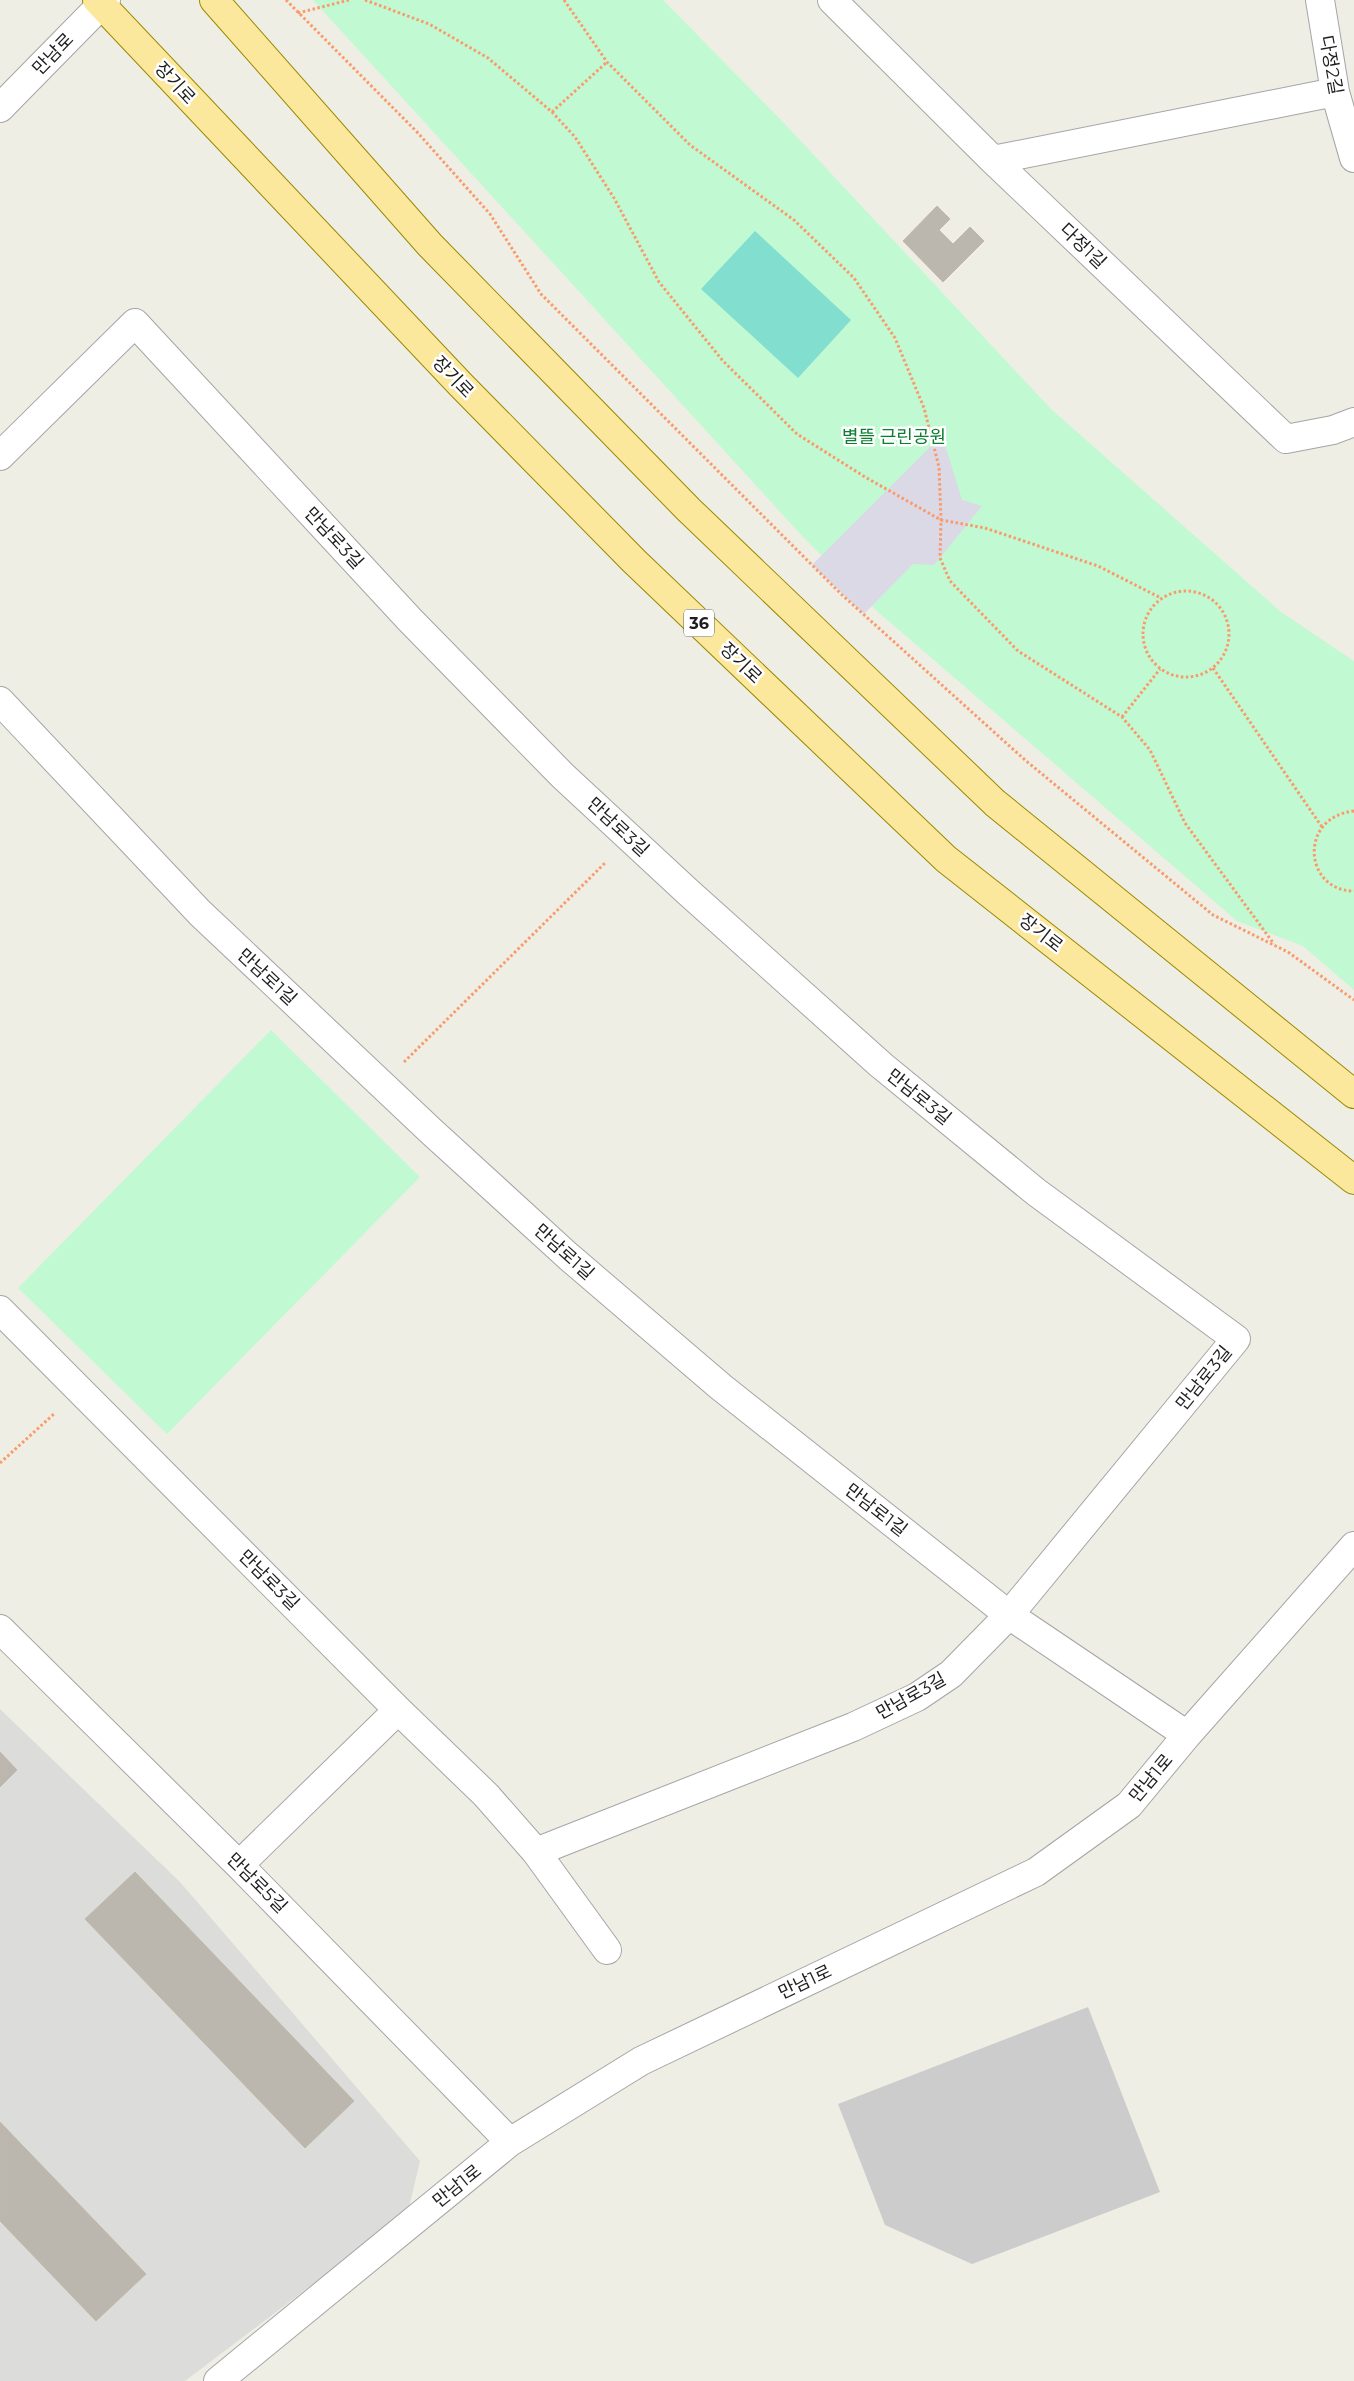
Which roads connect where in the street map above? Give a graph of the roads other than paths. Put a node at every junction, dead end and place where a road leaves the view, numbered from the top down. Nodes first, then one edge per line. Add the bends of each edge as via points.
1 (214, 0) edge
2 (832, 0) edge
3 (1320, 0) edge
4 (101, 2) edge
5 (1335, 92) junction
6 (0, 108) edge
7 (1354, 158) edge
8 (993, 160) junction
9 (1354, 422) edge
10 (0, 456) edge
11 (0, 701) edge
12 (1354, 1094) edge
13 (1354, 1180) edge
14 (0, 1310) edge
15 (1354, 1546) edge
16 (1009, 1615) junction
17 (0, 1629) edge
18 (398, 1710) junction
19 (1187, 1735) junction
20 (536, 1852) junction
21 (239, 1865) junction
22 (607, 1950) dead end
23 (510, 2142) junction
24 (218, 2381) edge

1 - 12 main road via 430,245 689,510 995,803
2 - 8 street, 다정1길
3 - 5 street, 다정2길
4 - 6 street, 만남로
4 - 13 main road, 장기로 / 36 via 461,385 627,554 946,859
5 - 7 street, 다정2길
5 - 8 street
8 - 9 street, 다정1길 via 1286,439 1333,430
10 - 16 street, 만남로3길 via 135,323 410,620 563,776 630,838 888,1071 1036,1192 1236,1338
11 - 16 street, 만남로1길 via 200,913 569,1257 720,1387
14 - 18 street, 만남로3길
15 - 19 street, 만남1로
16 - 19 street, 만남로1길
16 - 20 street, 만남로3길 via 951,1674 917,1697 853,1727
17 - 21 street, 만남로5길
18 - 20 street, 만남로3길 via 486,1795
18 - 21 street
19 - 23 street, 만남1로 via 1128,1805 1036,1872 641,2061
20 - 22 street, 만남로3길
21 - 23 street, 만남로5길
23 - 24 street, 만남1로

